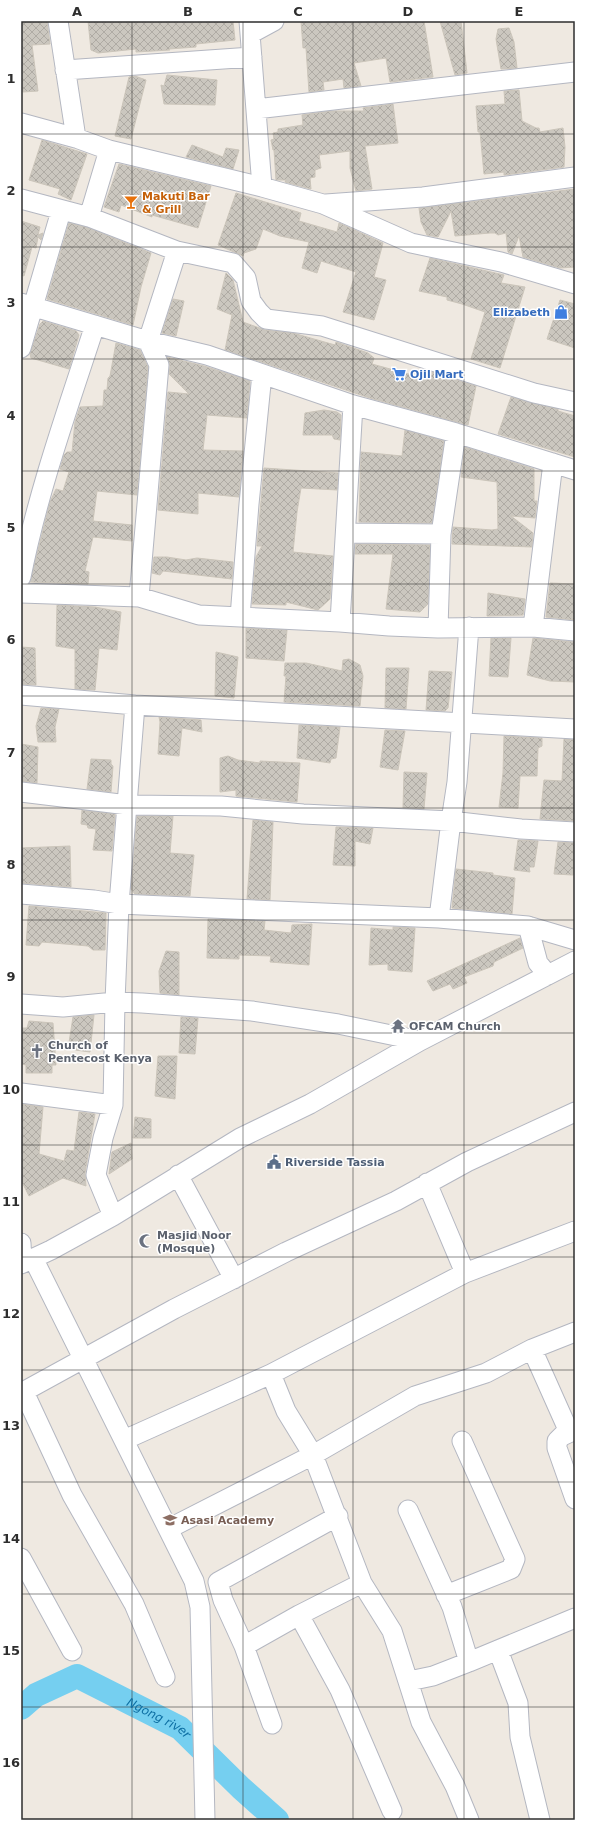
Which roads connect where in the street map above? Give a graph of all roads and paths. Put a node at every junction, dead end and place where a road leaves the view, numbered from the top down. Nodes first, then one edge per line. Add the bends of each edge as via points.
1 (58, 21) edge
2 (274, 21) edge
3 (250, 27) edge
4 (252, 57) junction
5 (65, 70) junction
6 (575, 72) edge
7 (256, 109) junction
8 (21, 123) edge
9 (76, 138) junction
10 (108, 150) junction
11 (575, 177) edge
12 (262, 187) junction
13 (21, 199) edge
14 (323, 204) junction
15 (61, 211) junction
16 (89, 217) junction
17 (177, 251) junction
18 (570, 281) edge
19 (27, 304) edge
20 (95, 325) junction
21 (148, 341) junction
22 (21, 348) edge
23 (262, 374) junction
24 (575, 402) edge
25 (353, 405) junction
26 (456, 433) junction
27 (553, 464) junction
28 (575, 470) edge
29 (346, 533) junction
30 (441, 534) junction
31 (21, 577) edge
32 (21, 593) edge
33 (139, 597) junction
34 (240, 617) junction
35 (340, 622) junction
36 (470, 627) junction
37 (533, 627) junction
38 (438, 628) junction
39 (575, 631) edge
40 (21, 695) edge
41 (135, 705) junction
42 (462, 724) junction
43 (575, 729) edge
44 (21, 792) edge
45 (128, 804) junction
46 (451, 821) junction
47 (575, 832) edge
48 (21, 894) edge
49 (120, 904) junction
50 (439, 918) junction
51 (528, 926) junction
52 (575, 940) edge
53 (575, 960) edge
54 (548, 975) junction
55 (115, 1002) junction
56 (21, 1004) edge
57 (420, 1041) junction
58 (21, 1092) edge
59 (113, 1105) junction
60 (575, 1112) edge
61 (178, 1175) junction
62 (427, 1183) junction
63 (113, 1216) junction
64 (575, 1231) edge
65 (21, 1243) edge
66 (25, 1262) edge
67 (465, 1273) junction
68 (234, 1279) junction
69 (575, 1332) edge
70 (532, 1349) junction
71 (83, 1358) junction
72 (271, 1374) junction
73 (23, 1392) edge
74 (572, 1431) edge
75 (124, 1440) junction
76 (462, 1441) dead end
77 (312, 1455) junction
78 (575, 1499) edge
79 (408, 1510) dead end
80 (338, 1516) junction
81 (168, 1529) junction
82 (21, 1558) edge
83 (362, 1583) junction
84 (446, 1595) junction
85 (299, 1615) junction
86 (575, 1618) edge
87 (244, 1646) junction
88 (498, 1650) junction
89 (72, 1651) dead end
90 (469, 1662) junction
91 (165, 1677) dead end
92 (409, 1681) junction
93 (272, 1724) dead end
94 (392, 1811) dead end
95 (204, 1812) edge
96 (469, 1820) edge
97 (540, 1820) edge

1 - 5 street
2 - 3 street
3 - 4 street
4 - 5 street
4 - 7 street
5 - 9 street
6 - 7 street
7 - 12 street
8 - 9 street
9 - 10 street
10 - 12 street
10 - 16 street
11 - 14 street via 423,197
12 - 14 street
13 - 15 street
14 - 18 street via 411,243 501,262
15 - 16 street
15 - 19 street
16 - 17 street
17 - 21 street
17 - 24 street via 233,263 246,278 251,301 266,319 322,326 534,393
19 - 20 street
19 - 22 street
20 - 21 street
20 - 31 street via 54,454 27,546
21 - 23 street via 207,355
21 - 33 street via 159,365
23 - 25 street
23 - 34 street
25 - 26 street
25 - 29 street
26 - 27 street
26 - 30 street
27 - 28 street
27 - 37 street
29 - 30 street
29 - 35 street
30 - 38 street
32 - 33 street
33 - 34 street via 199,616
34 - 35 street
35 - 38 street
36 - 37 street
36 - 38 street
36 - 42 street
37 - 39 street
40 - 41 street
41 - 42 street
41 - 45 street
42 - 43 street
42 - 46 street via 458,782
44 - 45 street
45 - 46 street via 221,806 303,814
45 - 49 street
46 - 47 street
46 - 50 street
48 - 49 street
49 - 50 street
49 - 55 street
50 - 51 street
51 - 52 street
51 - 54 street via 538,963
53 - 54 street
54 - 57 street
55 - 56 street via 63,1007
55 - 57 street via 252,1012 338,1024
55 - 59 street
57 - 61 street via 310,1104 240,1138
58 - 59 street
59 - 63 street via 96,1175
60 - 62 street
61 - 63 street
61 - 68 street
62 - 67 street
62 - 68 street via 396,1201
63 - 66 street
64 - 67 street
65 - 66 street
66 - 71 street
67 - 72 street
68 - 71 street
69 - 70 street
70 - 74 street
70 - 77 street via 486,1373 415,1396
71 - 73 street
71 - 75 street
72 - 75 street
72 - 77 street via 286,1411
73 - 91 street via 72,1495 134,1604
74 - 78 street via 557,1441 557,1448
75 - 81 street
76 - 84 street via 515,1559 511,1569
77 - 80 street
77 - 81 street
79 - 84 street
80 - 83 street
80 - 87 street via 218,1582 223,1600
81 - 95 street via 194,1581 200,1607
82 - 89 street
83 - 85 street
83 - 92 street via 392,1631
84 - 90 street
85 - 87 street
85 - 94 street via 340,1690
86 - 88 street
87 - 93 street
88 - 90 street
88 - 97 street via 518,1703 520,1737
90 - 92 street via 433,1676
92 - 96 street via 421,1722 455,1786

